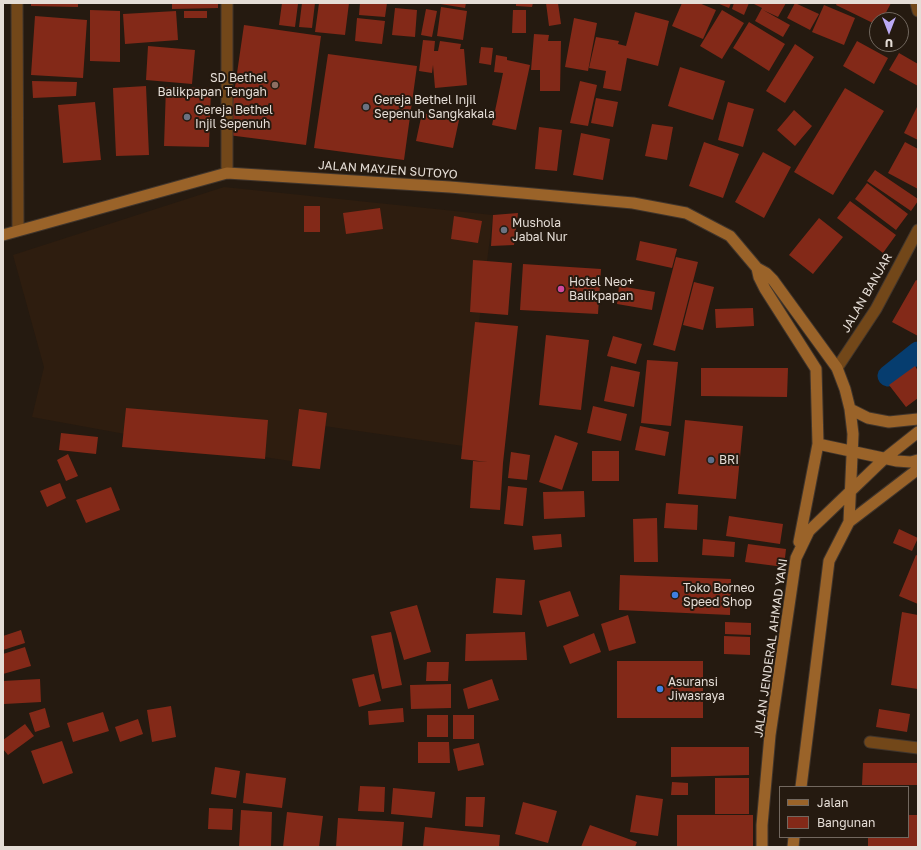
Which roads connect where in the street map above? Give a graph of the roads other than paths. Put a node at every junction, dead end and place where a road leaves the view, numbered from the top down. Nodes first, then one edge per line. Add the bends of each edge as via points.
1 (17, 3) edge
2 (226, 3) edge
3 (916, 3) edge
4 (918, 12) edge
5 (227, 173) junction
6 (18, 230) junction
7 (918, 230) edge
8 (3, 235) edge
9 (757, 268) junction
10 (837, 368) junction
11 (850, 408) junction
12 (918, 419) edge
13 (918, 432) edge
14 (818, 444) junction
15 (852, 451) junction
16 (884, 459) junction
17 (918, 460) edge
18 (918, 469) edge
19 (850, 492) junction
20 (849, 522) junction
21 (796, 558) junction
22 (870, 742) dead end
23 (918, 748) edge
24 (801, 786) edge
25 (762, 847) edge

1 - 6 street
2 - 5 street
3 - 4 street
5 - 6 main road, JALAN MAYJEN SUTOYO
5 - 9 main road, JALAN MAYJEN SUTOYO via 450,187 633,203 686,213 725,233
6 - 8 main road, JALAN MAYJEN SUTOYO
7 - 10 street, JALAN BANJAR via 876,309
9 - 10 main road, JALAN MAYJEN SUTOYO via 773,280
9 - 14 main road, JALAN MAYJEN SUTOYO via 765,289 816,369
10 - 11 main road, JALAN MAYJEN SUTOYO
11 - 12 main road via 868,418 889,422
11 - 15 main road, JALAN MAYJEN SUTOYO
13 - 16 main road, JALAN JENDERAL AHMAD YANI
14 - 15 main road
14 - 21 main road, JALAN MAYJEN SUTOYO
15 - 16 main road
15 - 19 main road, JALAN MAYJEN SUTOYO
16 - 17 main road via 897,462
16 - 19 main road, JALAN JENDERAL AHMAD YANI
18 - 20 main road
19 - 20 main road, JALAN MAYJEN SUTOYO
19 - 21 main road, JALAN JENDERAL AHMAD YANI via 809,531
20 - 24 main road via 829,560
21 - 25 main road, JALAN JENDERAL AHMAD YANI via 770,735
22 - 23 street

